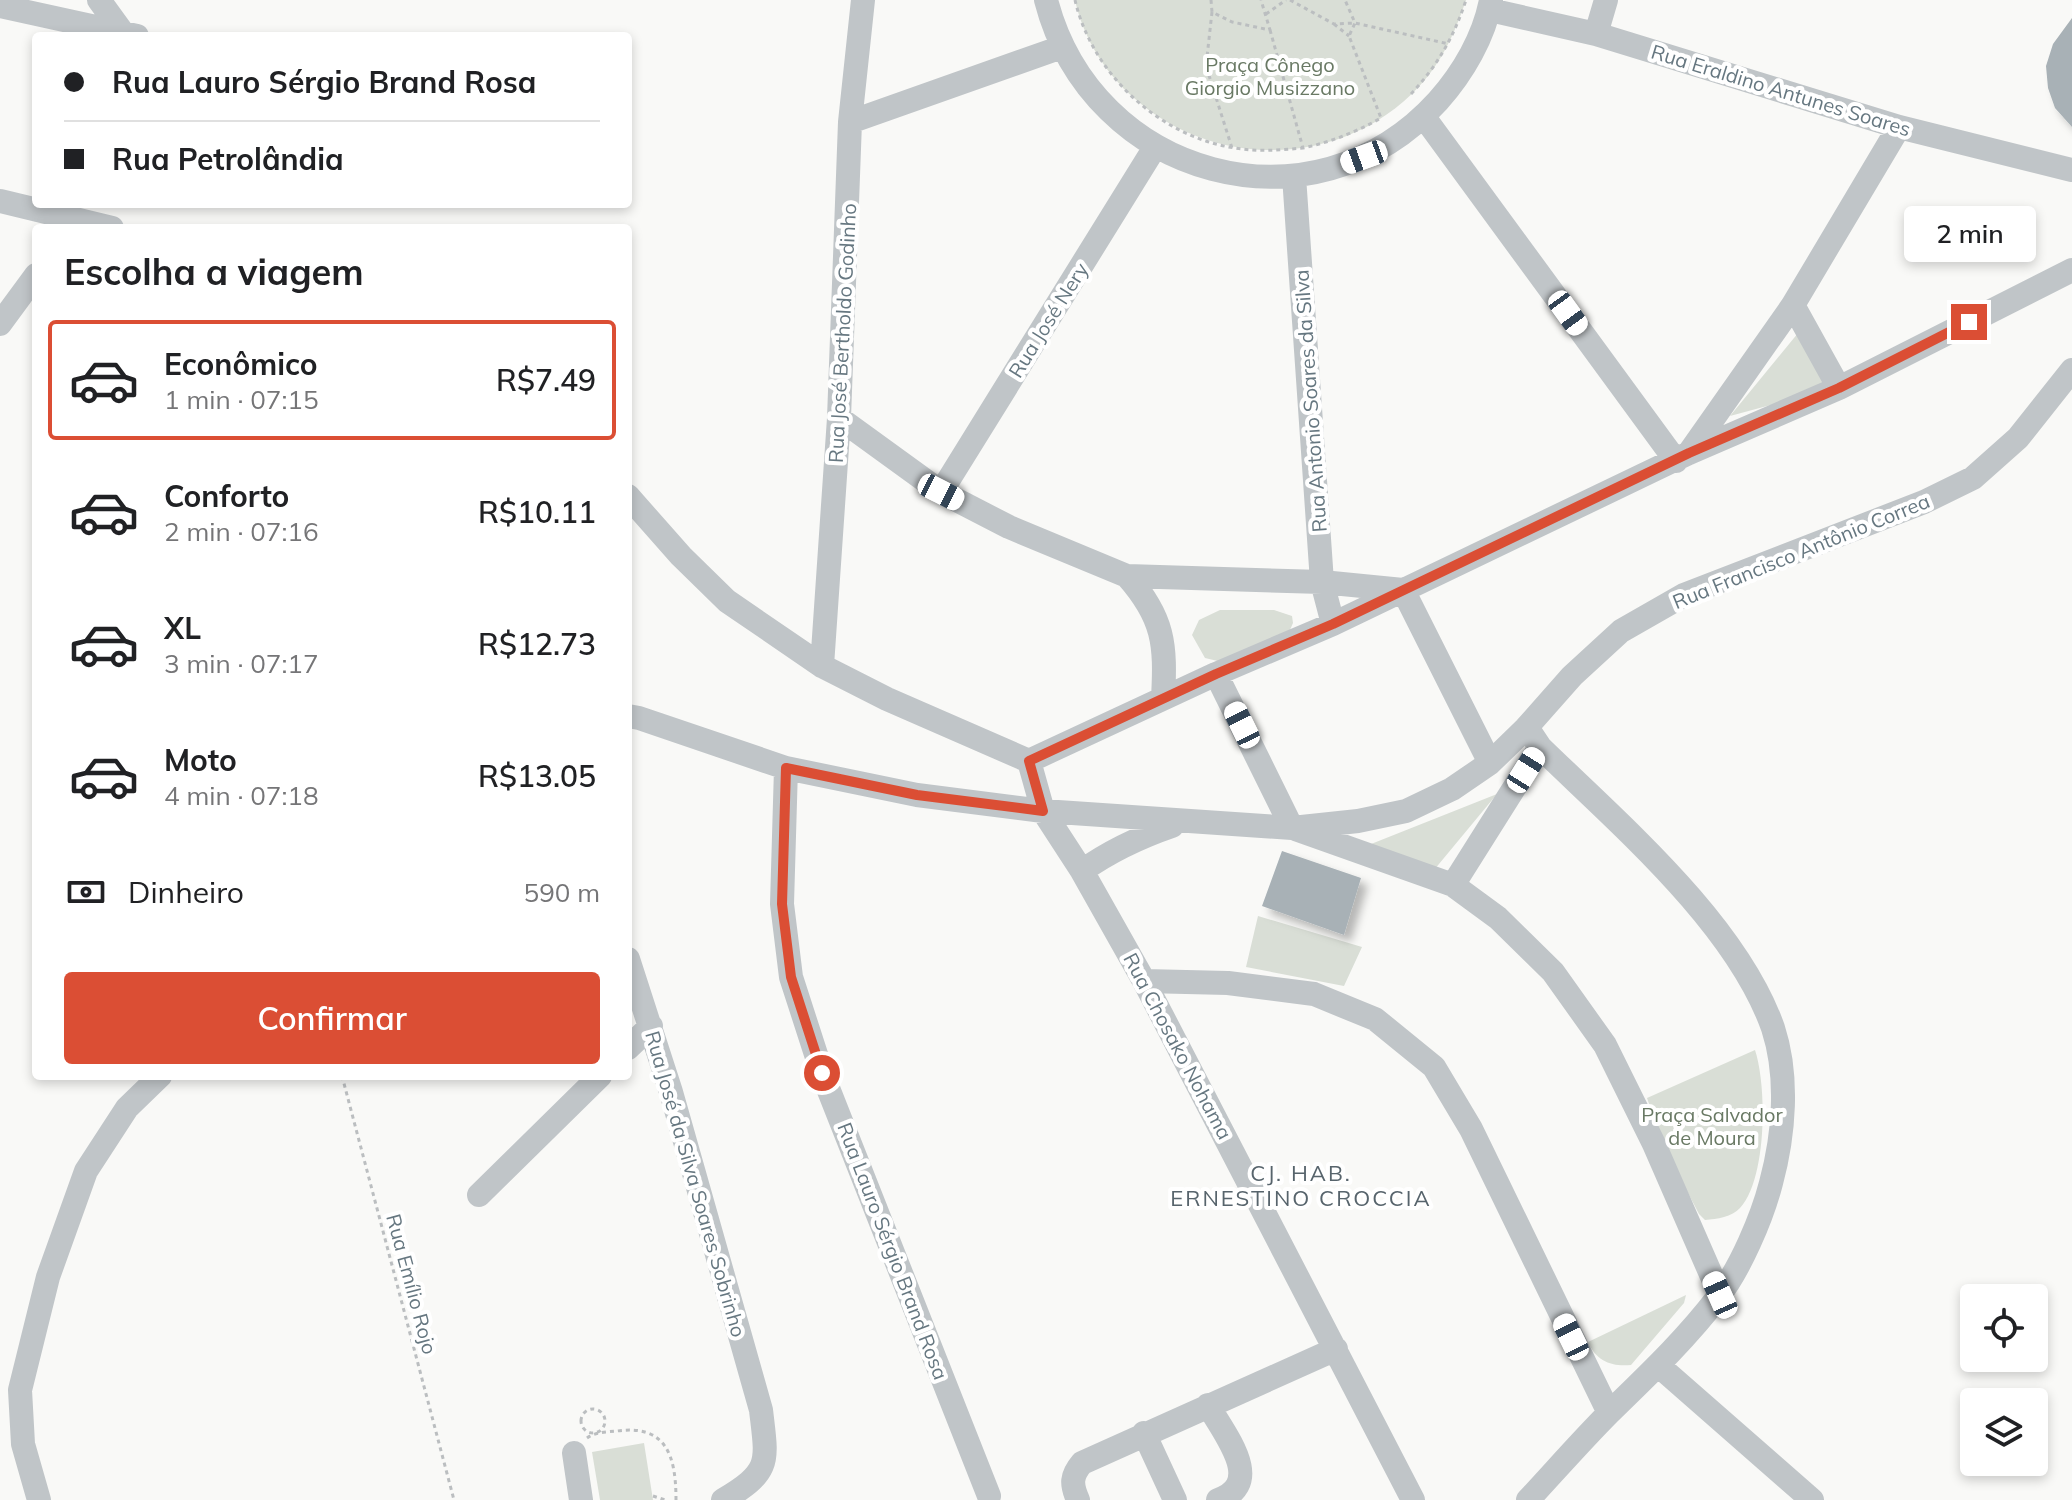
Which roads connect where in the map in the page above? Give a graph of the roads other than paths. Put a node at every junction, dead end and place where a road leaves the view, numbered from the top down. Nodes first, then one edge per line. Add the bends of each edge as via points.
1 (99, 0) edge
2 (863, 0) edge
3 (1046, 0) edge
4 (1606, 0) edge
5 (1490, 5) edge
6 (0, 6) edge
7 (114, 32) edge
8 (125, 32) edge
9 (1596, 34) junction
10 (1062, 47) junction
11 (1424, 117) junction
12 (850, 122) junction
13 (1899, 127) junction
14 (1155, 147) junction
15 (2072, 170) edge
16 (1294, 176) junction
17 (0, 201) edge
18 (32, 208) edge
19 (33, 208) edge
20 (76, 217) edge
21 (99, 224) edge
22 (2072, 273) edge
23 (32, 280) edge
24 (1793, 305) junction
25 (0, 324) edge
26 (2072, 370) edge
27 (1839, 388) junction
28 (839, 418) junction
29 (1683, 457) junction
30 (941, 492) junction
31 (632, 501) edge
32 (1127, 576) junction
33 (1322, 582) junction
34 (1403, 590) junction
35 (1333, 624) junction
36 (822, 666) junction
37 (1216, 674) junction
38 (1163, 698) junction
39 (632, 717) edge
40 (1533, 738) junction
41 (1029, 761) junction
42 (1490, 763) junction
43 (786, 768) junction
44 (1043, 811) junction
45 (1182, 822) junction
46 (1292, 828) junction
47 (1082, 871) junction
48 (1453, 885) junction
49 (632, 971) edge
50 (1144, 981) junction
51 (651, 1026) junction
52 (632, 1044) edge
53 (156, 1080) edge
54 (596, 1080) edge
55 (479, 1195) dead end
56 (1720, 1295) junction
57 (1336, 1349) junction
58 (1659, 1366) junction
59 (1208, 1405) junction
60 (1609, 1413) junction
61 (1144, 1433) junction
62 (578, 1449) road end
63 (989, 1496) dead end
64 (39, 1500) edge
65 (581, 1500) edge
66 (723, 1500) edge
67 (1078, 1500) edge
68 (1175, 1500) edge
69 (1218, 1500) edge
70 (1413, 1500) edge
71 (1528, 1500) edge
72 (1812, 1500) edge

1 - 8 street
2 - 12 street, Rua José Bertholdo Godinho
3 - 10 street
4 - 9 street
5 - 9 street, Rua Eraldino Antunes Soares
5 - 11 street via 1474,49
6 - 7 street
9 - 13 street, Rua Eraldino Antunes Soares
10 - 12 street
10 - 14 street via 1101,104
11 - 16 street via 1364,157
11 - 29 street
12 - 28 street, Rua José Bertholdo Godinho
13 - 15 street, Rua Eraldino Antunes Soares
13 - 24 street
14 - 16 street via 1208,169
14 - 30 street, Rua José Nery
16 - 33 street, Rua Antonio Soares da Silva
17 - 18 street
19 - 20 street
20 - 21 street
22 - 27 street
23 - 25 street
24 - 27 street
24 - 29 street
26 - 40 street, Rua Francisco Antônio Correa via 2018,438 1973,478 1684,595 1621,631 1572,676
27 - 29 street
28 - 30 street
28 - 36 street, Rua José Bertholdo Godinho
29 - 34 street
30 - 32 street
31 - 36 street via 727,601
32 - 33 street
32 - 38 street via 1146,597 1158,622
33 - 34 street
33 - 35 street, Rua Antonio Soares da Silva
34 - 35 street
34 - 42 street
35 - 37 street
36 - 41 street
37 - 38 street
37 - 46 street
38 - 41 street
39 - 43 street
40 - 42 street, Rua Francisco Antônio Correa
40 - 48 street, Rua Francisco Antônio Correa
40 - 56 street via 1700,906 1747,974 1773,1029 1783,1076 1780,1149 1762,1217
41 - 44 street, Rua Chosako Nohama
42 - 46 street, Rua Francisco Antônio Correa via 1406,811
43 - 44 street via 917,795
43 - 63 street, Rua Lauro Sérgio Brand Rosa via 782,904 791,977 822,1073
44 - 45 street
44 - 47 street, Rua Chosako Nohama
45 - 46 street
45 - 47 street via 1140,837
46 - 48 street
47 - 50 street, Rua Chosako Nohama
48 - 56 street via 1498,918 1553,972 1605,1045
49 - 51 street, Rua José da Silva Soares Sobrinho
50 - 57 street, Rua Chosako Nohama
50 - 60 street via 1228,983 1314,994 1375,1019 1434,1067 1471,1129
51 - 52 street
51 - 66 street, Rua José da Silva Soares Sobrinho via 761,1410 766,1456 758,1474
53 - 64 street via 127,1108 86,1171 48,1277 20,1390 23,1444
54 - 55 street
56 - 58 street
57 - 59 street
57 - 70 street, Rua Chosako Nohama
58 - 60 street
58 - 72 street
59 - 61 street
59 - 69 street via 1242,1469 1236,1491
60 - 71 street
61 - 67 street via 1082,1463 1072,1485
61 - 68 street
62 - 65 street

